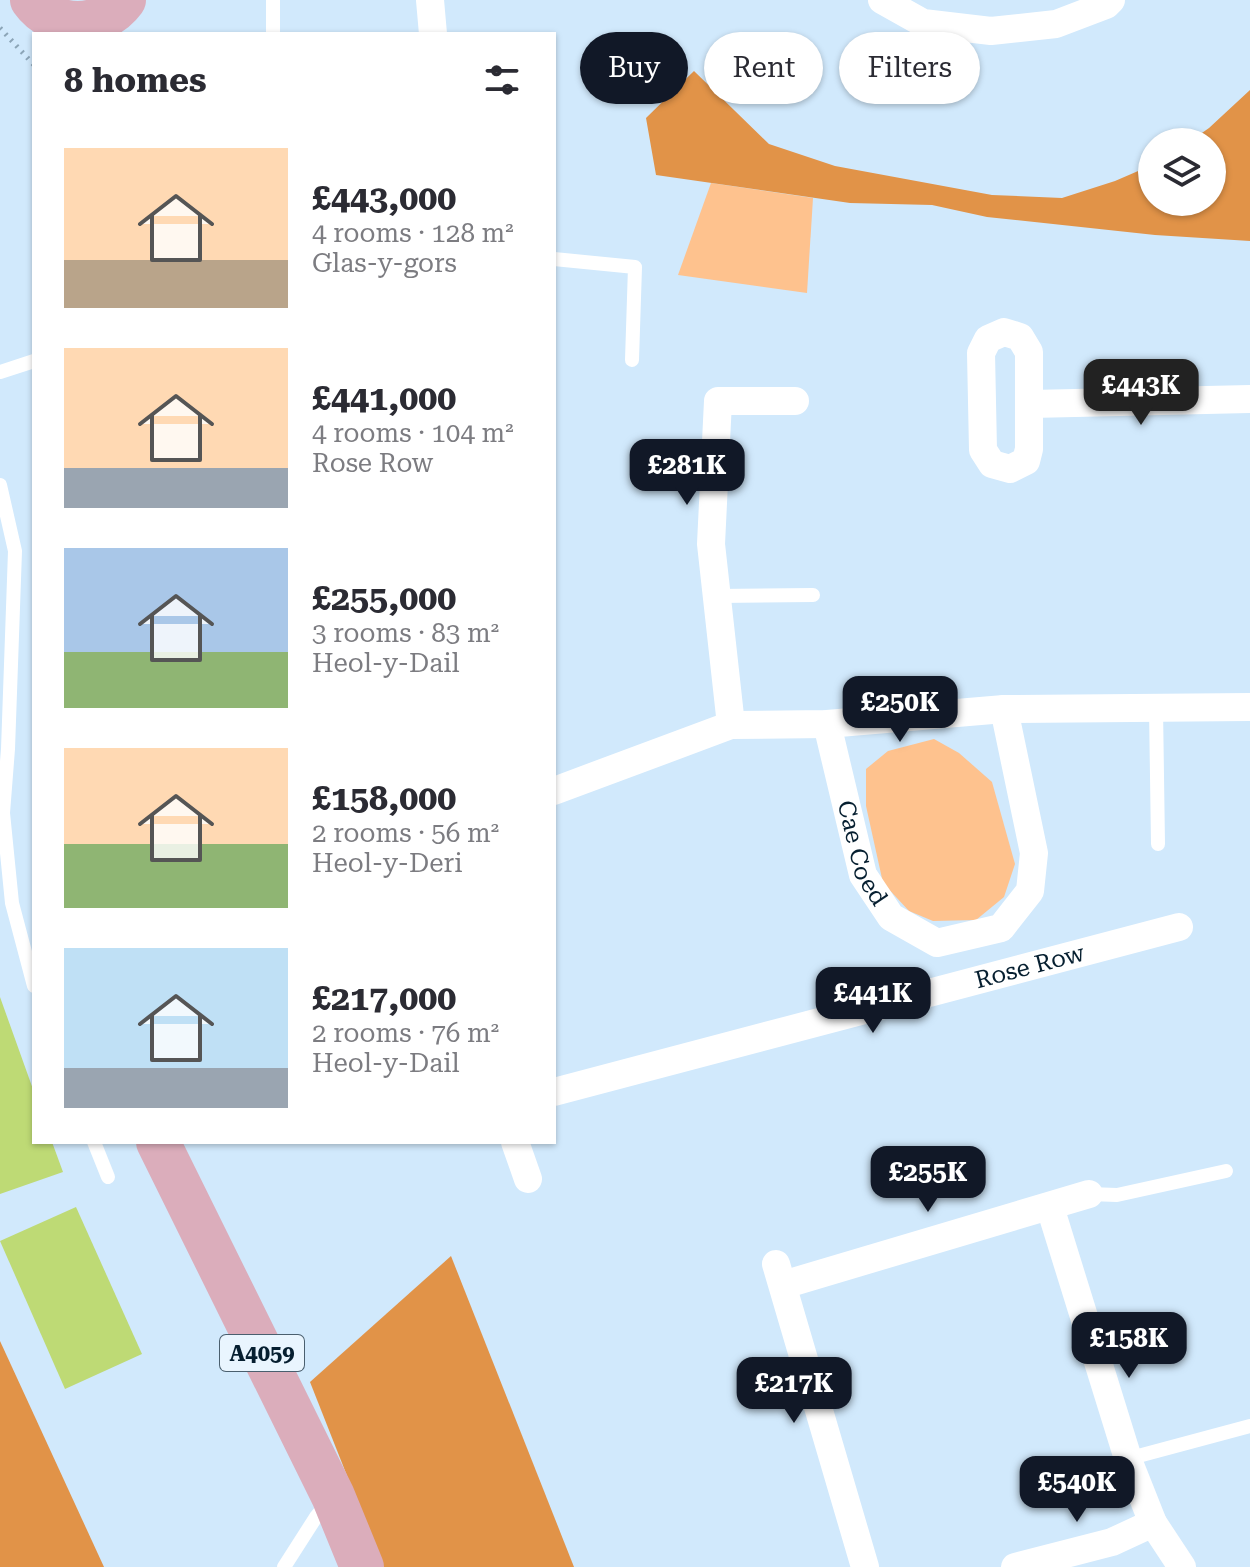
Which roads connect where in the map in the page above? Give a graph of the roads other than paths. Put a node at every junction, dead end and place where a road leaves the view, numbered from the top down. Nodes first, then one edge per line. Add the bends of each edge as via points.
1 (32, 0) edge
2 (124, 0) edge
3 (273, 0) edge
4 (430, 0) edge
5 (882, 0) edge
6 (1111, 0) edge
7 (86, 28) edge
8 (273, 32) edge
9 (433, 32) edge
10 (556, 259) edge
11 (632, 360) dead end
12 (32, 362) edge
13 (0, 372) edge
14 (1250, 399) edge
15 (795, 401) dead end
16 (1031, 404) dead end
17 (0, 485) edge
18 (813, 595) dead end
19 (717, 596) junction
20 (1250, 707) edge
21 (1156, 708) junction
22 (1004, 709) junction
23 (827, 724) junction
24 (731, 725) junction
25 (4, 749) edge
26 (556, 790) edge
27 (1158, 844) dead end
28 (1179, 927) dead end
29 (32, 978) edge
30 (556, 1091) edge
31 (95, 1144) edge
32 (159, 1144) edge
33 (516, 1144) edge
34 (1226, 1171) dead end
35 (108, 1177) dead end
36 (528, 1179) dead end
37 (1089, 1194) joint
38 (1050, 1207) junction
39 (1250, 1426) edge
40 (1127, 1459) junction
41 (333, 1496) junction
42 (1153, 1523) junction
43 (284, 1567) edge
44 (362, 1567) edge
45 (865, 1567) edge
46 (1015, 1567) edge
47 (1182, 1567) edge

1 - 7 main road via 51,17
2 - 7 main road
3 - 8 lane
4 - 9 street
5 - 6 street via 923,23 991,31 1056,24
10 - 11 lane via 635,267
12 - 13 lane
14 - 16 street
15 - 19 street via 718,401 711,544
17 - 25 lane via 15,551
18 - 19 lane
19 - 24 street
20 - 21 street
21 - 22 street
21 - 27 lane
22 - 23 street
22 - 23 street, Cae Coed via 1034,853 1030,891 1001,928 937,943 891,917 863,875
23 - 24 street
24 - 26 street
25 - 29 lane via 3,813 12,903
28 - 30 street, Rose Row
31 - 35 lane
32 - 41 main road, A4059
33 - 36 street
34 - 37 lane via 1117,1195
37 - 38 street
38 - 40 street
38 - 45 street via 779,1275
39 - 40 lane
40 - 42 street
41 - 43 lane
41 - 44 main road, A4059
42 - 46 street via 1112,1542
42 - 47 street

